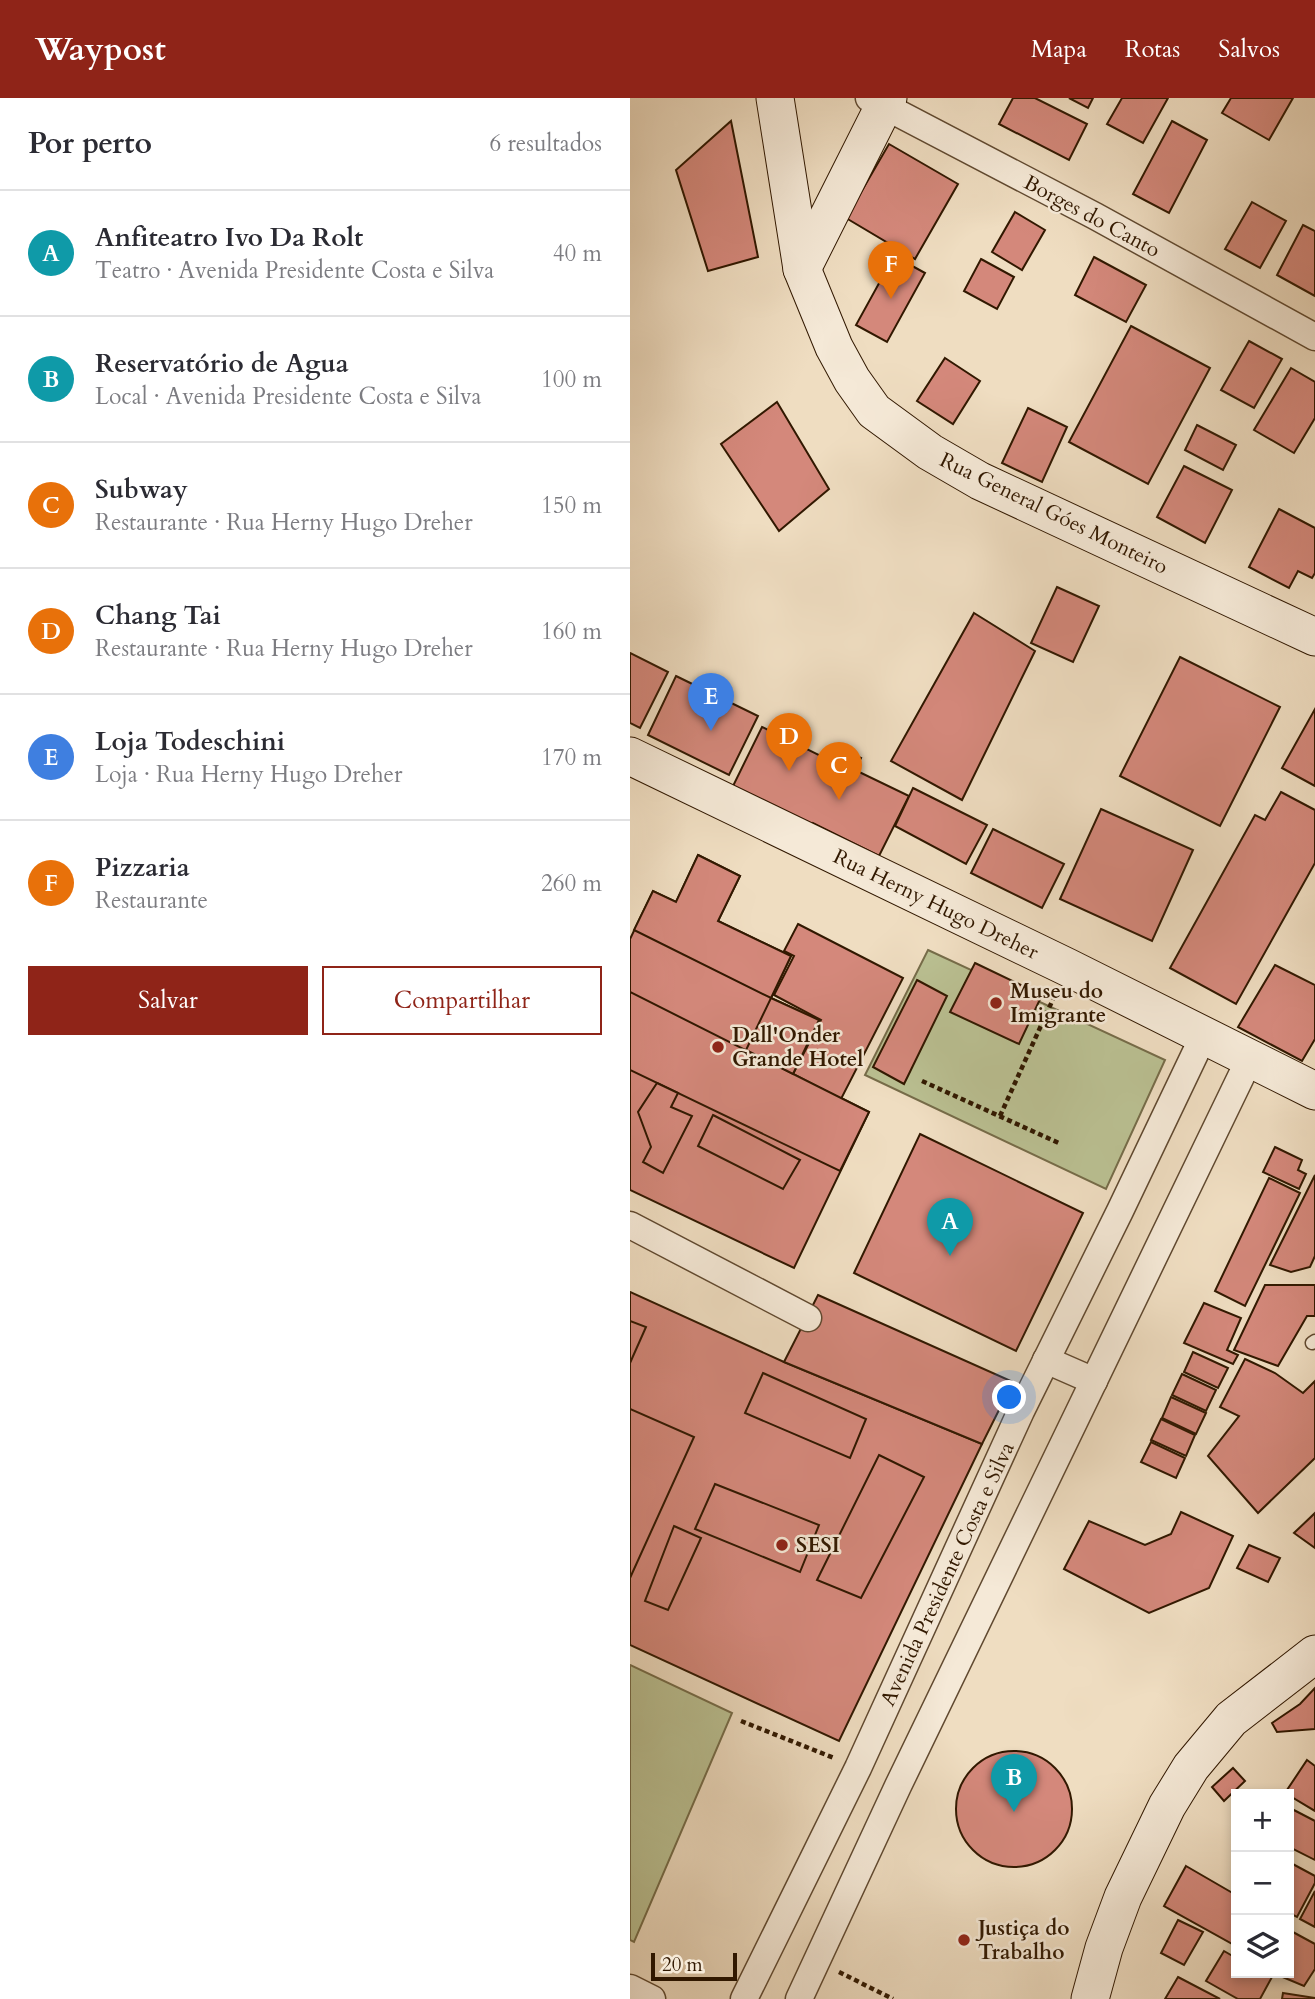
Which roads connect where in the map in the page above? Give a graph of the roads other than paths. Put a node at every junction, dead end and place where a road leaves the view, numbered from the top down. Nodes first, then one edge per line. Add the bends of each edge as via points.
1 (775, 98) edge
2 (880, 101) edge
3 (802, 269) junction
4 (1315, 337) edge
5 (1315, 637) edge
6 (630, 757) edge
7 (1204, 1035) junction
8 (1250, 1058) junction
9 (1315, 1091) edge
10 (630, 1224) edge
11 (808, 1318) dead end
12 (1046, 1360) junction
13 (1094, 1381) junction
14 (1315, 1654) edge
15 (858, 1768) junction
16 (898, 1786) junction
17 (630, 1988) edge
18 (652, 1999) edge
19 (744, 1999) edge
20 (799, 1999) edge
21 (1090, 1999) edge

1 - 3 main road, Rua General Góes Monteiro
2 - 3 main road
2 - 4 street, Borges do Canto
3 - 5 main road, Rua General Góes Monteiro via 852,380 874,411 930,452 980,481
6 - 7 main road, Rua Herny Hugo Dreher
7 - 8 main road, Rua Herny Hugo Dreher
7 - 12 street, Avenida Presidente Costa e Silva
8 - 9 main road, Rua Herny Hugo Dreher
8 - 13 street
10 - 11 street
12 - 13 street
12 - 15 street, Avenida Presidente Costa e Silva
13 - 16 street
14 - 21 main road via 1231,1719 1192,1767 1167,1806 1123,1897
15 - 16 street
15 - 19 street, Avenida Presidente Costa e Silva
16 - 20 street
17 - 18 street

